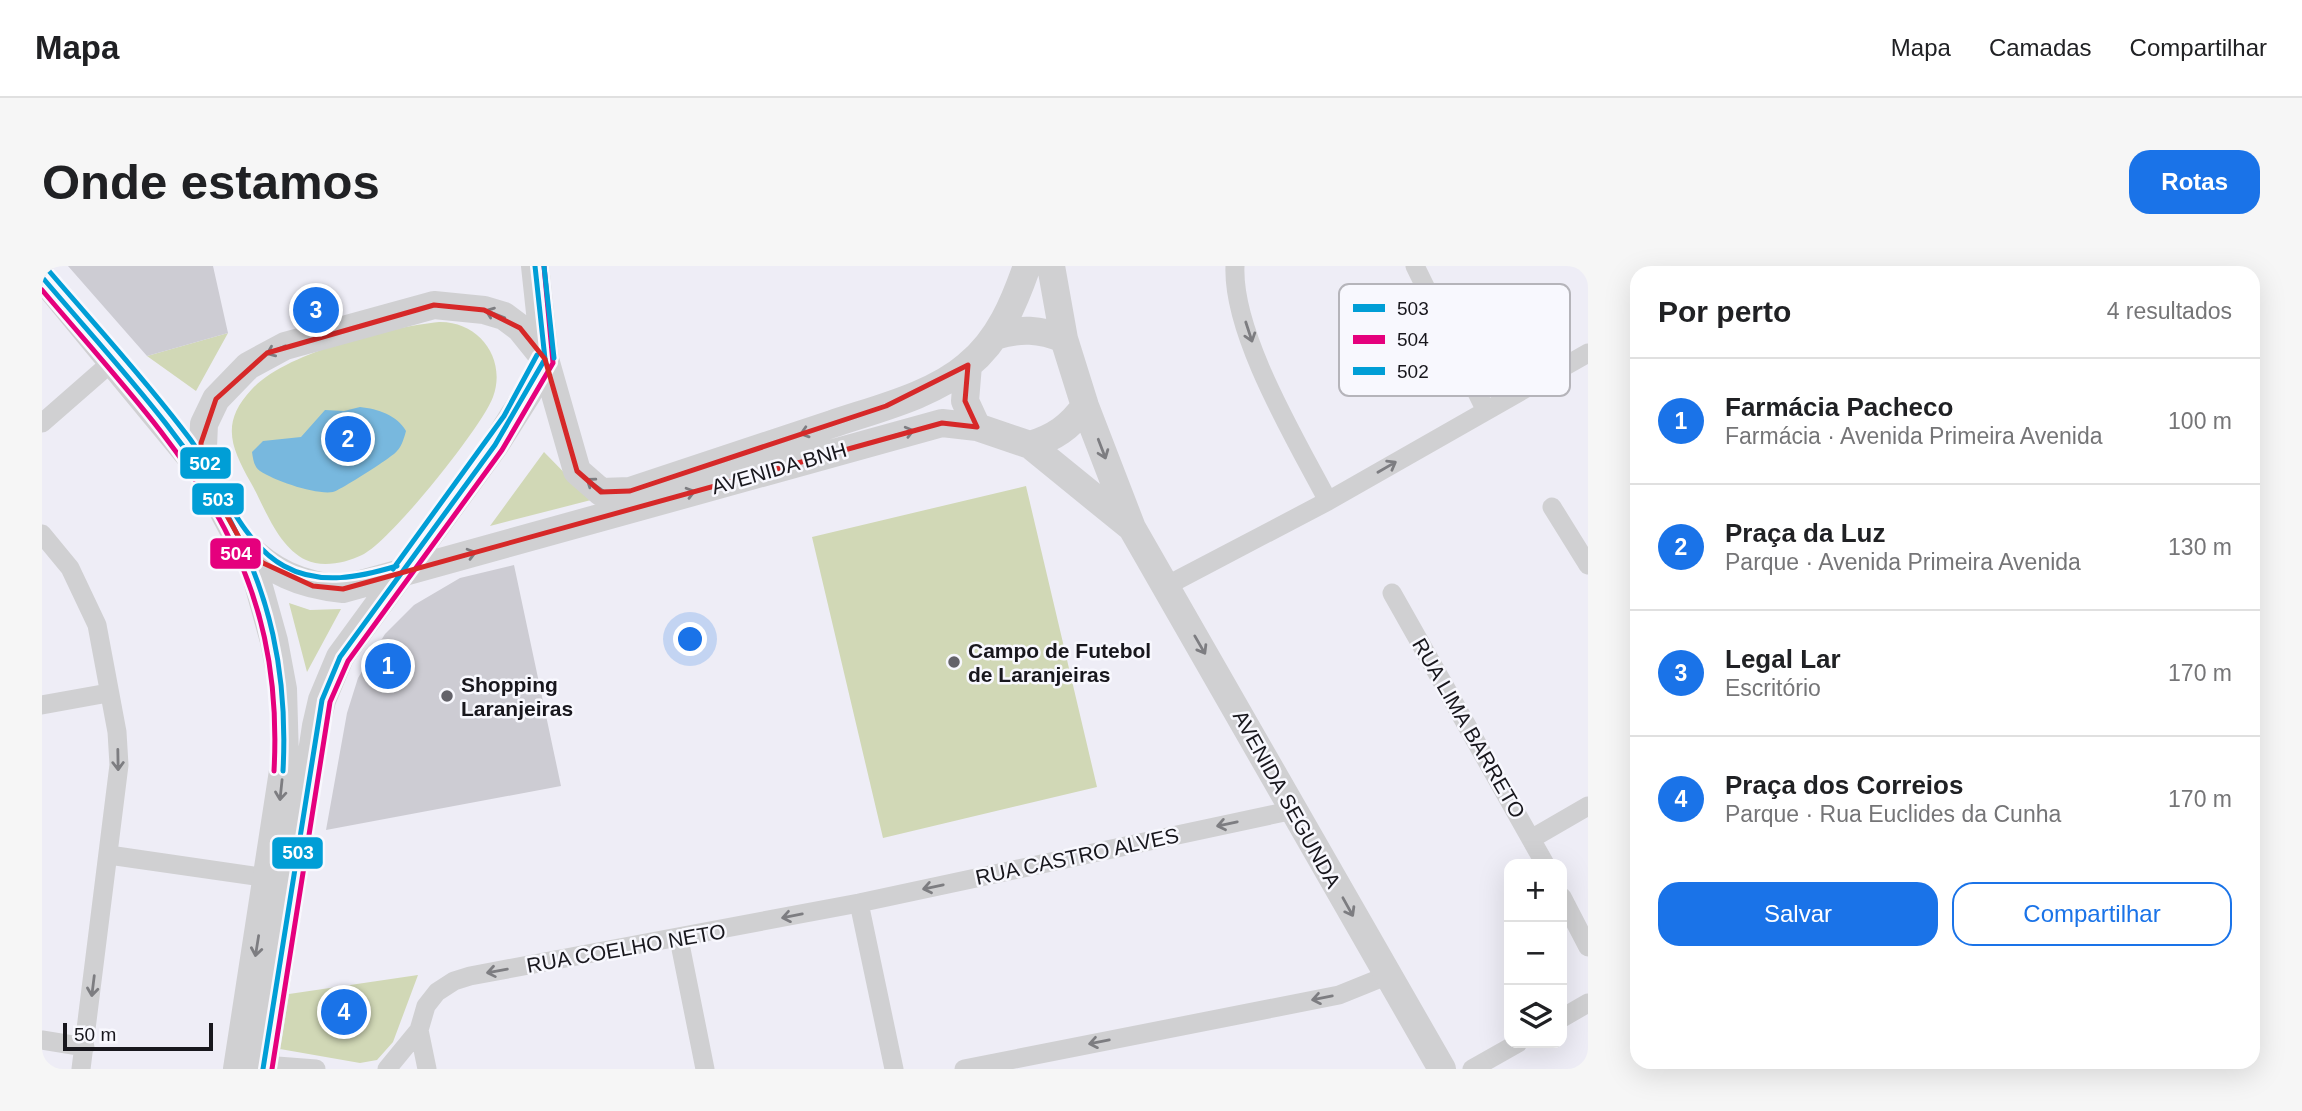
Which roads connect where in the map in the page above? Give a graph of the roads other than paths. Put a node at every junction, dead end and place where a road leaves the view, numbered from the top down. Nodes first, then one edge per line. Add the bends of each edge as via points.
1 (535, 266) edge
2 (1027, 266) edge
3 (1051, 266) edge
4 (1236, 266) edge
5 (1415, 266) edge
6 (42, 277) edge
7 (1424, 284) edge
8 (995, 336) junction
9 (1064, 339) junction
10 (1588, 353) edge
11 (545, 359) junction
12 (113, 361) junction
13 (1570, 363) edge
14 (968, 365) junction
15 (1479, 396) edge
16 (1512, 396) edge
17 (1085, 405) junction
18 (1486, 411) junction
19 (42, 423) edge
20 (977, 427) junction
21 (1030, 445) junction
22 (202, 471) junction
23 (1328, 501) junction
24 (1552, 507) dead end
25 (1132, 528) junction
26 (42, 534) edge
27 (242, 541) junction
28 (1588, 565) edge
29 (401, 573) junction
30 (1166, 586) junction
31 (1392, 593) dead end
32 (108, 693) junction
33 (42, 705) edge
34 (1588, 806) edge
35 (1294, 810) junction
36 (1531, 839) junction
37 (109, 855) junction
38 (1542, 859) edge
39 (268, 878) junction
40 (859, 902) junction
41 (1567, 907) edge
42 (679, 939) junction
43 (1588, 947) edge
44 (1386, 976) junction
45 (1588, 1003) edge
46 (1567, 1015) edge
47 (419, 1030) junction
48 (42, 1040) edge
49 (85, 1047) junction
50 (1509, 1048) edge
51 (255, 1068) edge
52 (81, 1069) edge
53 (316, 1069) edge
54 (387, 1069) edge
55 (427, 1069) edge
56 (705, 1069) edge
57 (894, 1069) edge
58 (964, 1069) edge
59 (1442, 1069) edge
60 (1472, 1069) edge

1 - 11 street
2 - 8 street, AVENIDA BNH
3 - 9 street
4 -> 23 street via 1234,287 1265,379
5 - 7 street
6 - 12 street
8 - 9 street via 1030,330
8 - 14 street, AVENIDA BNH
9 - 17 street
10 - 13 street
14 -> 11 street, AVENIDA BNH via 943,382 886,406 630,491 601,492 577,471
11 -> 22 street via 504,316 434,305 285,346 248,366 216,399 204,424
11 - 29 street via 511,421
12 - 19 street
12 - 22 street
14 - 20 street via 965,401
15 - 18 street
16 - 18 street
17 - 21 street via 1067,427
17 -> 25 street
23 -> 18 street
20 - 21 street, AVENIDA BNH
29 -> 20 street, AVENIDA BNH via 942,423
21 - 25 street, AVENIDA BNH
22 - 27 street
23 - 30 street
24 - 28 street
25 - 30 street, AVENIDA SEGUNDA
26 - 32 street via 70,568 97,625
27 - 29 street, AVENIDA BNH via 263,563 313,586 343,589
27 -> 39 street via 264,602 283,689 285,758
29 - 51 street via 340,657 322,700
30 -> 35 street, AVENIDA SEGUNDA
31 - 36 street, RUA LIMA BARRETO
32 - 33 street
32 -> 37 street via 119,765
34 - 36 street
35 -> 40 street, RUA CASTRO ALVES
35 -> 44 street, AVENIDA SEGUNDA
36 - 38 street, RUA LIMA BARRETO
37 - 39 street
37 -> 49 street
39 -> 51 street
40 -> 42 street, RUA COELHO NETO
40 - 57 street
41 - 43 street
42 -> 47 street, RUA COELHO NETO via 453,981 426,1006
42 - 56 street
44 -> 58 street via 1339,995
44 - 59 street, AVENIDA SEGUNDA
45 - 46 street
47 - 54 street, RUA COELHO NETO
47 - 55 street
48 - 49 street
49 - 52 street
50 - 60 street
51 - 53 street

